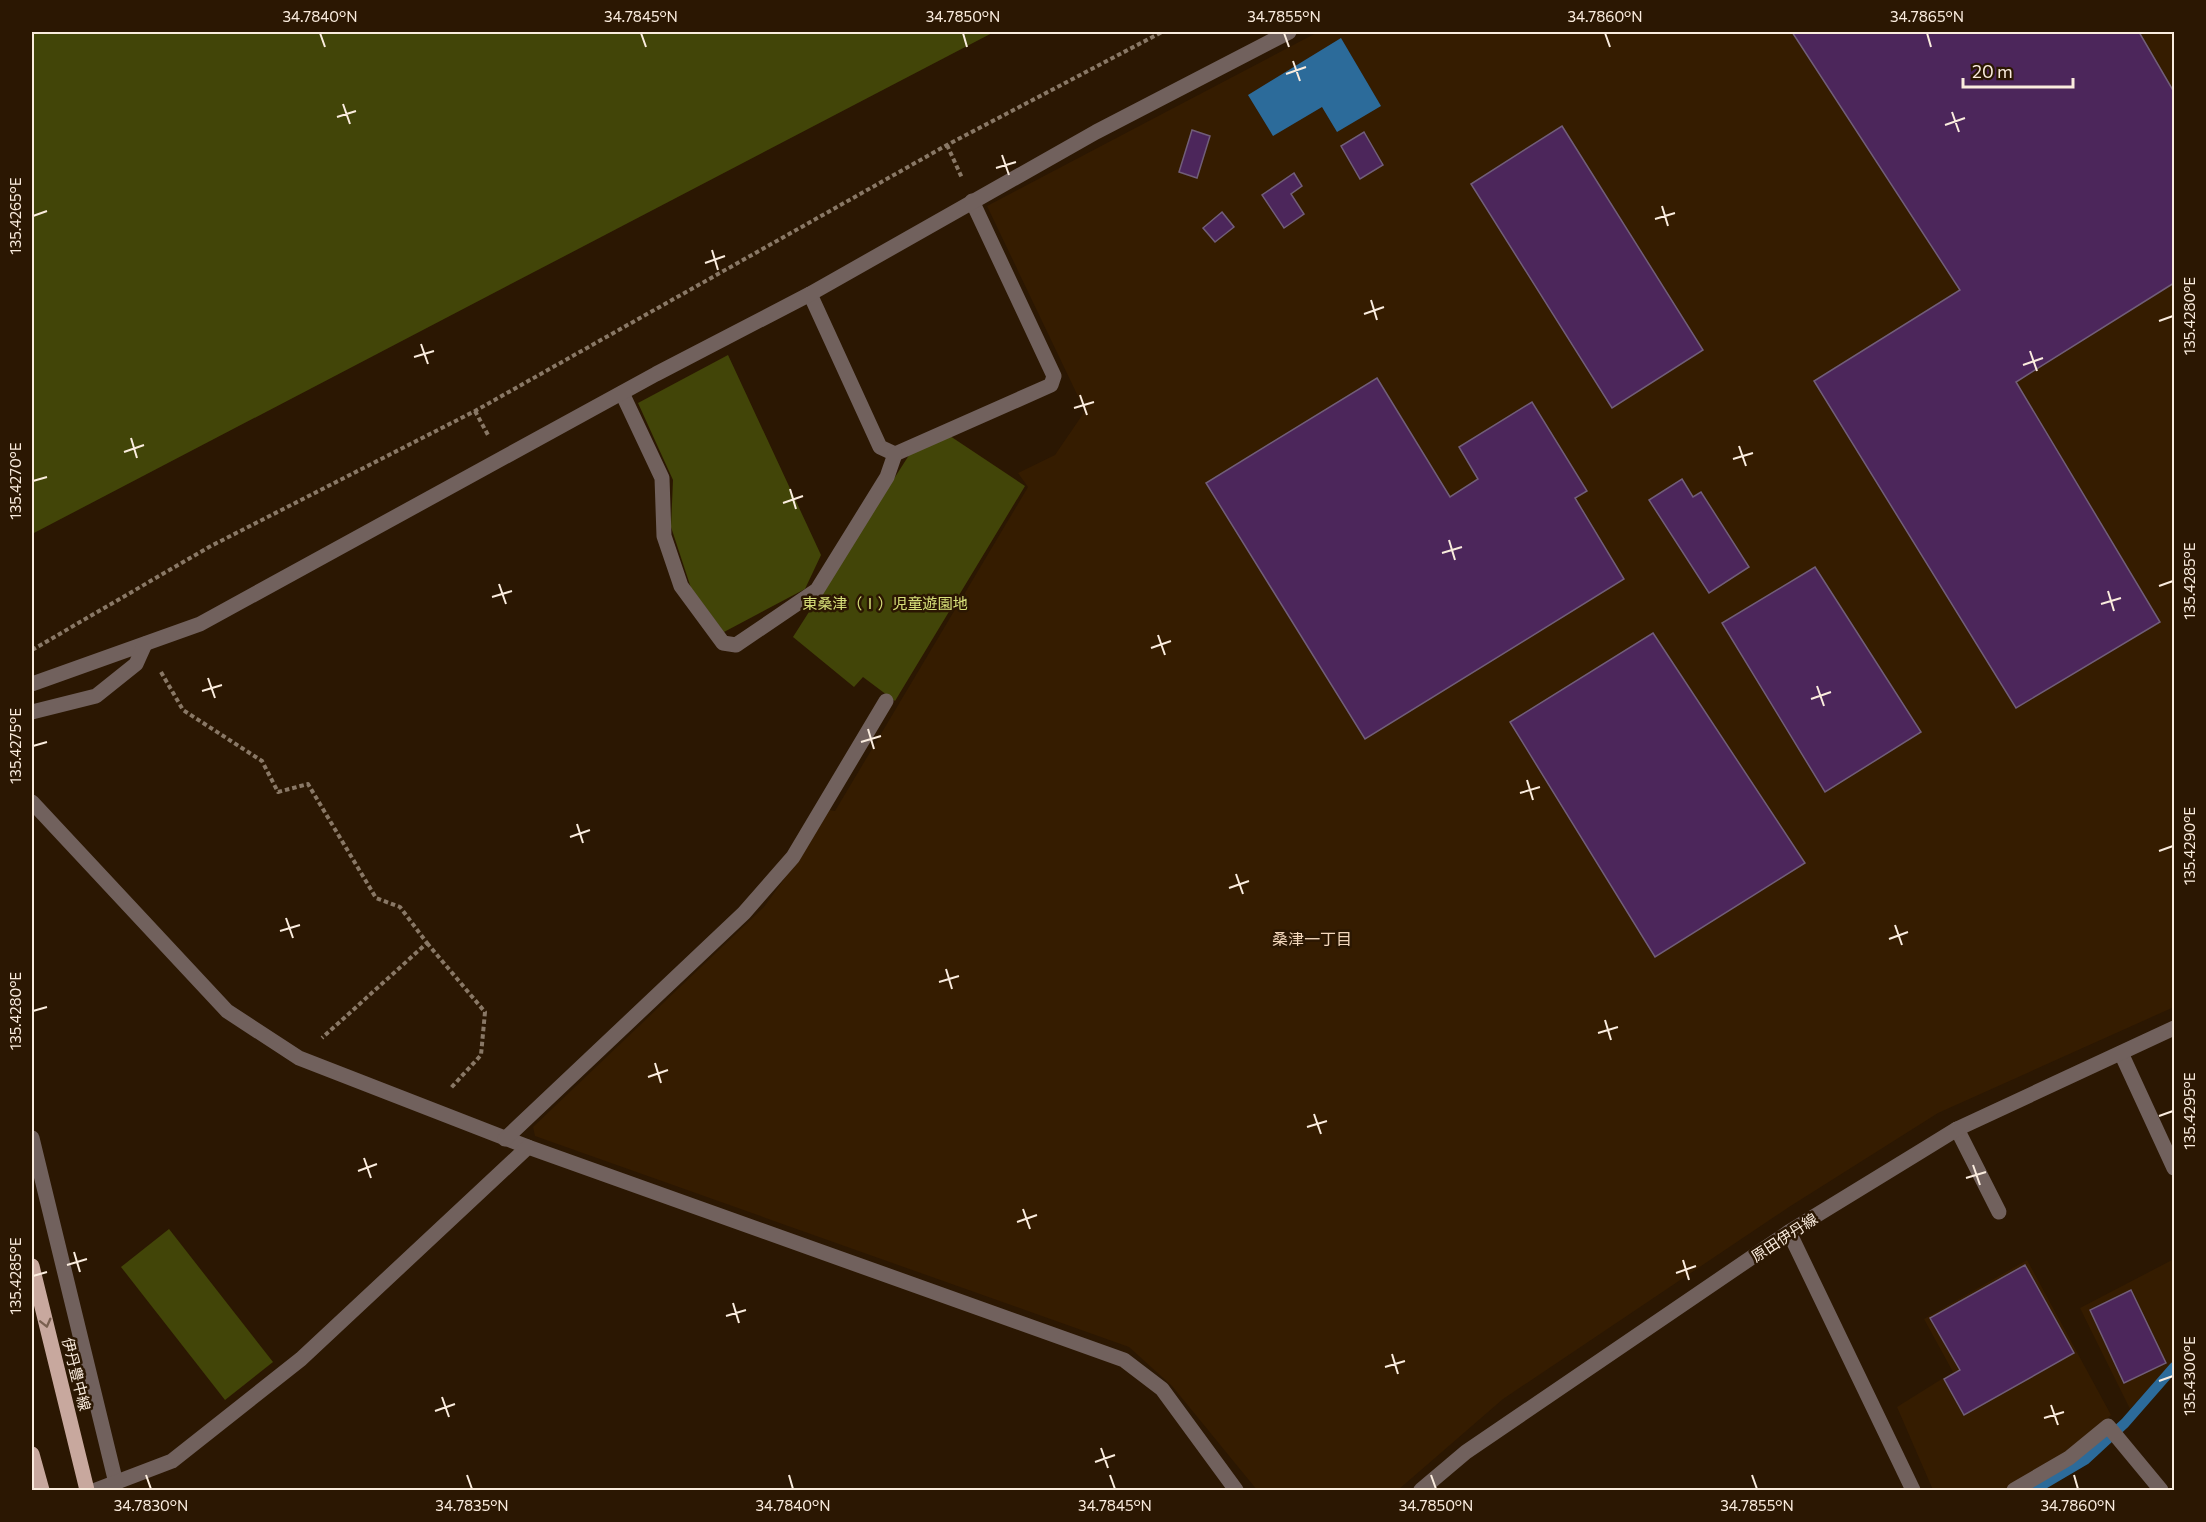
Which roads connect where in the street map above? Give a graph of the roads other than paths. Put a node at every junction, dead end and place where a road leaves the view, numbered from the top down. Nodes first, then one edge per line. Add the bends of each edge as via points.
1 (1289, 32) edge
2 (972, 201) junction
3 (810, 294) junction
4 (622, 393) junction
5 (895, 454) junction
6 (145, 644) junction
7 (32, 684) edge
8 (886, 701) dead end
9 (32, 712) edge
10 (32, 802) edge
11 (2175, 1028) edge
12 (2121, 1053) junction
13 (1957, 1130) junction
14 (32, 1138) edge
15 (505, 1138) junction
16 (528, 1147) junction
17 (2175, 1168) edge
18 (1999, 1212) dead end
19 (1789, 1232) junction
20 (32, 1266) edge
21 (32, 1454) edge
22 (116, 1483) junction
23 (42, 1491) edge
24 (87, 1491) edge
25 (96, 1491) edge
26 (1236, 1491) edge
27 (1422, 1491) edge
28 (1913, 1491) edge
29 (2014, 1491) edge
30 (2161, 1491) edge

1 - 2 street
2 - 3 street
2 - 5 street via 1054,376 1051,385
3 - 4 street
3 - 5 street via 880,447
4 - 5 street via 662,478 663,536 681,586 723,643 736,645 817,590 887,477
4 - 6 street via 200,624
6 - 7 street
6 - 9 street via 136,664 96,696
8 - 15 street via 793,857 744,913
10 - 15 street via 227,1011 299,1058
11 - 12 street, 原田伊丹線
12 - 13 street, 原田伊丹線
12 - 17 street
13 - 18 street
13 - 19 street, 原田伊丹線
14 - 22 street
15 - 16 street
16 - 22 street via 301,1359 172,1461
16 - 26 street via 1124,1360 1162,1389
19 - 27 street, 原田伊丹線 via 1466,1452
19 - 28 street
20 -> 24 main road, 伊丹豊中線
21 - 23 main road
22 - 25 street
29 - 30 street via 2069,1458 2108,1426

